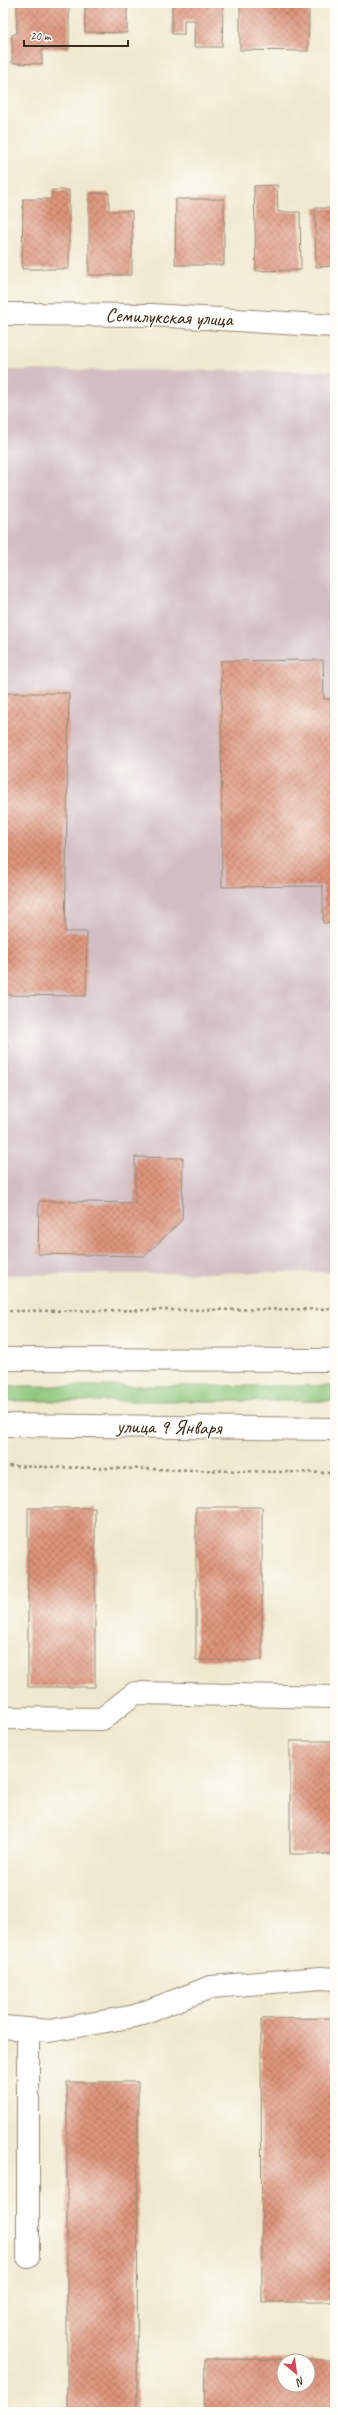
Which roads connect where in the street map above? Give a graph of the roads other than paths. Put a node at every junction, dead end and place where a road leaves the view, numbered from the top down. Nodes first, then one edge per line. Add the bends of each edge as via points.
1 (3, 314) edge
2 (335, 326) edge
3 (3, 1359) edge
4 (335, 1360) edge
5 (3, 1425) edge
6 (335, 1429) edge
7 (335, 1697) edge
8 (3, 1718) edge
9 (335, 1979) edge
10 (3, 2027) edge
11 (28, 2029) junction
12 (28, 2257) dead end

1 - 2 main road, Семилукская улица via 152,315
3 - 4 main road
5 - 6 main road, улица 9 Января
7 - 8 main road via 135,1693 102,1719
9 - 11 main road via 211,1987 135,2016 49,2031
10 - 11 main road
11 - 12 main road

